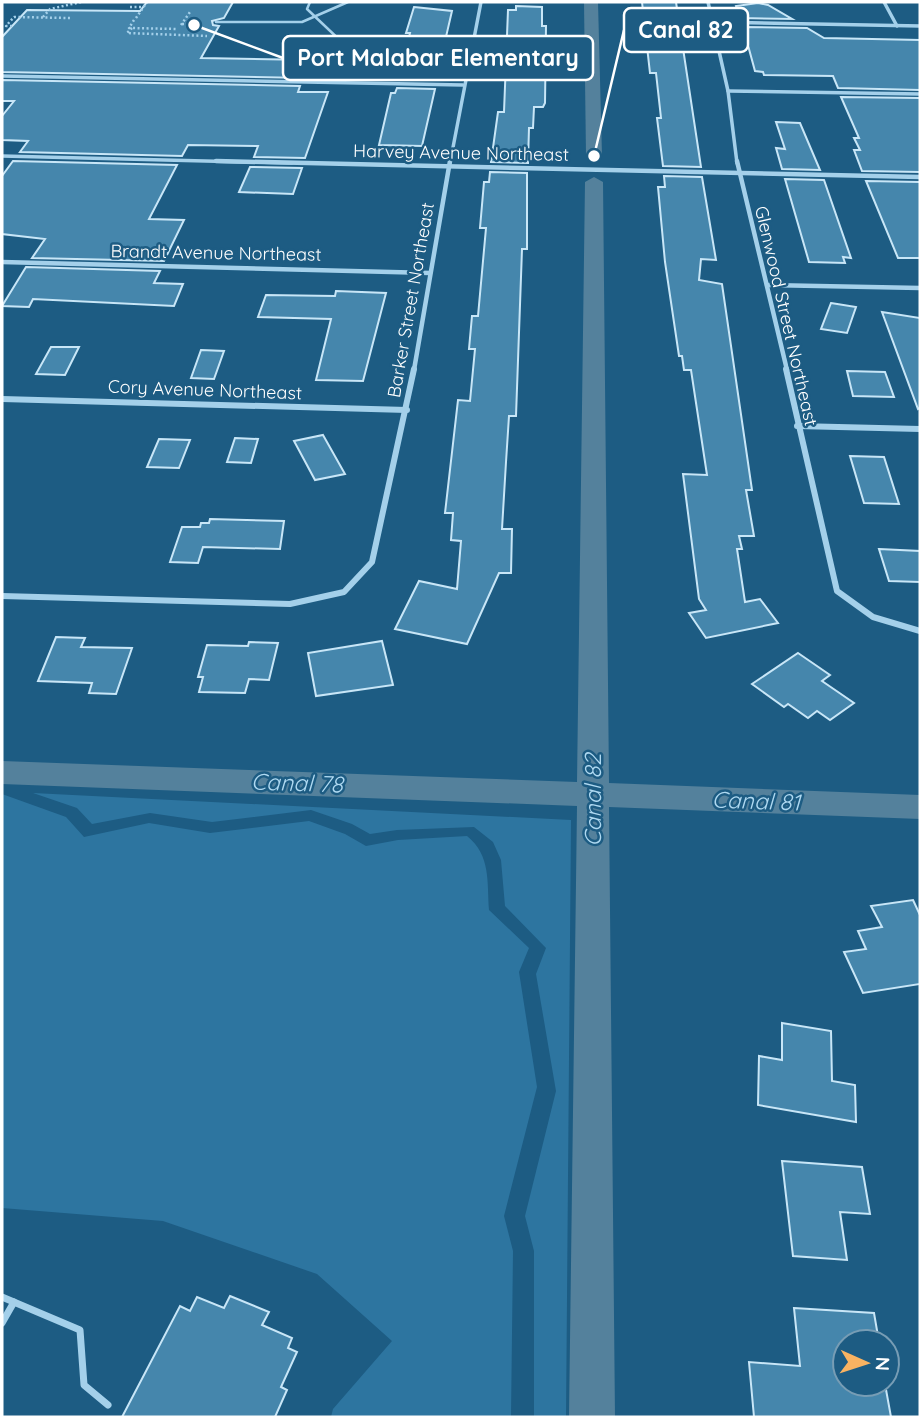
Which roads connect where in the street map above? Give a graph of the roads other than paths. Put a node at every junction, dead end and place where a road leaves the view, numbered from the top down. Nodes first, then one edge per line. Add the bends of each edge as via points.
1 (310, 2) edge
2 (348, 2) edge
3 (481, 2) edge
4 (708, 2) edge
5 (884, 2) edge
6 (314, 16) junction
7 (216, 22) dead end
8 (713, 23) junction
9 (897, 26) junction
10 (920, 26) edge
11 (2, 76) edge
12 (337, 82) junction
13 (463, 85) junction
14 (728, 91) junction
15 (920, 94) edge
16 (2, 156) edge
17 (448, 167) junction
18 (738, 173) junction
19 (920, 177) edge
20 (2, 262) edge
21 (430, 273) junction
22 (767, 285) junction
23 (920, 288) edge
24 (2, 399) edge
25 (407, 410) junction
26 (797, 426) junction
27 (920, 429) edge
28 (2, 596) edge
29 (920, 631) edge
30 (2, 1297) edge
31 (14, 1302) junction
32 (2, 1323) edge
33 (108, 1405) dead end

1 - 6 lane via 307,9
2 - 6 lane
3 - 13 street, Barker Street Northeast
4 - 8 street, Glenwood Street Northeast
5 - 9 street
6 - 7 lane via 291,23
6 - 12 lane via 346,46
8 - 9 street
8 - 14 street, Glenwood Street Northeast
9 - 10 street
11 - 12 street
12 - 13 street
13 - 17 street, Barker Street Northeast
14 - 15 street
14 - 18 street, Glenwood Street Northeast
16 - 17 street, Harvey Avenue Northeast
17 - 18 street, Harvey Avenue Northeast
17 - 21 street, Barker Street Northeast
18 - 19 street, Harvey Avenue Northeast
18 - 22 street, Glenwood Street Northeast
20 - 21 street, Brandt Avenue Northeast
21 - 25 street, Barker Street Northeast
22 - 23 street
22 - 26 street, Glenwood Street Northeast
24 - 25 street, Cory Avenue Northeast
25 - 28 street, Barker Street Northeast via 372,562 344,592 290,604
26 - 27 street
26 - 29 street, Glenwood Street Northeast via 836,591 873,617
30 - 31 lane
31 - 32 lane
31 - 33 lane via 79,1330 83,1385

